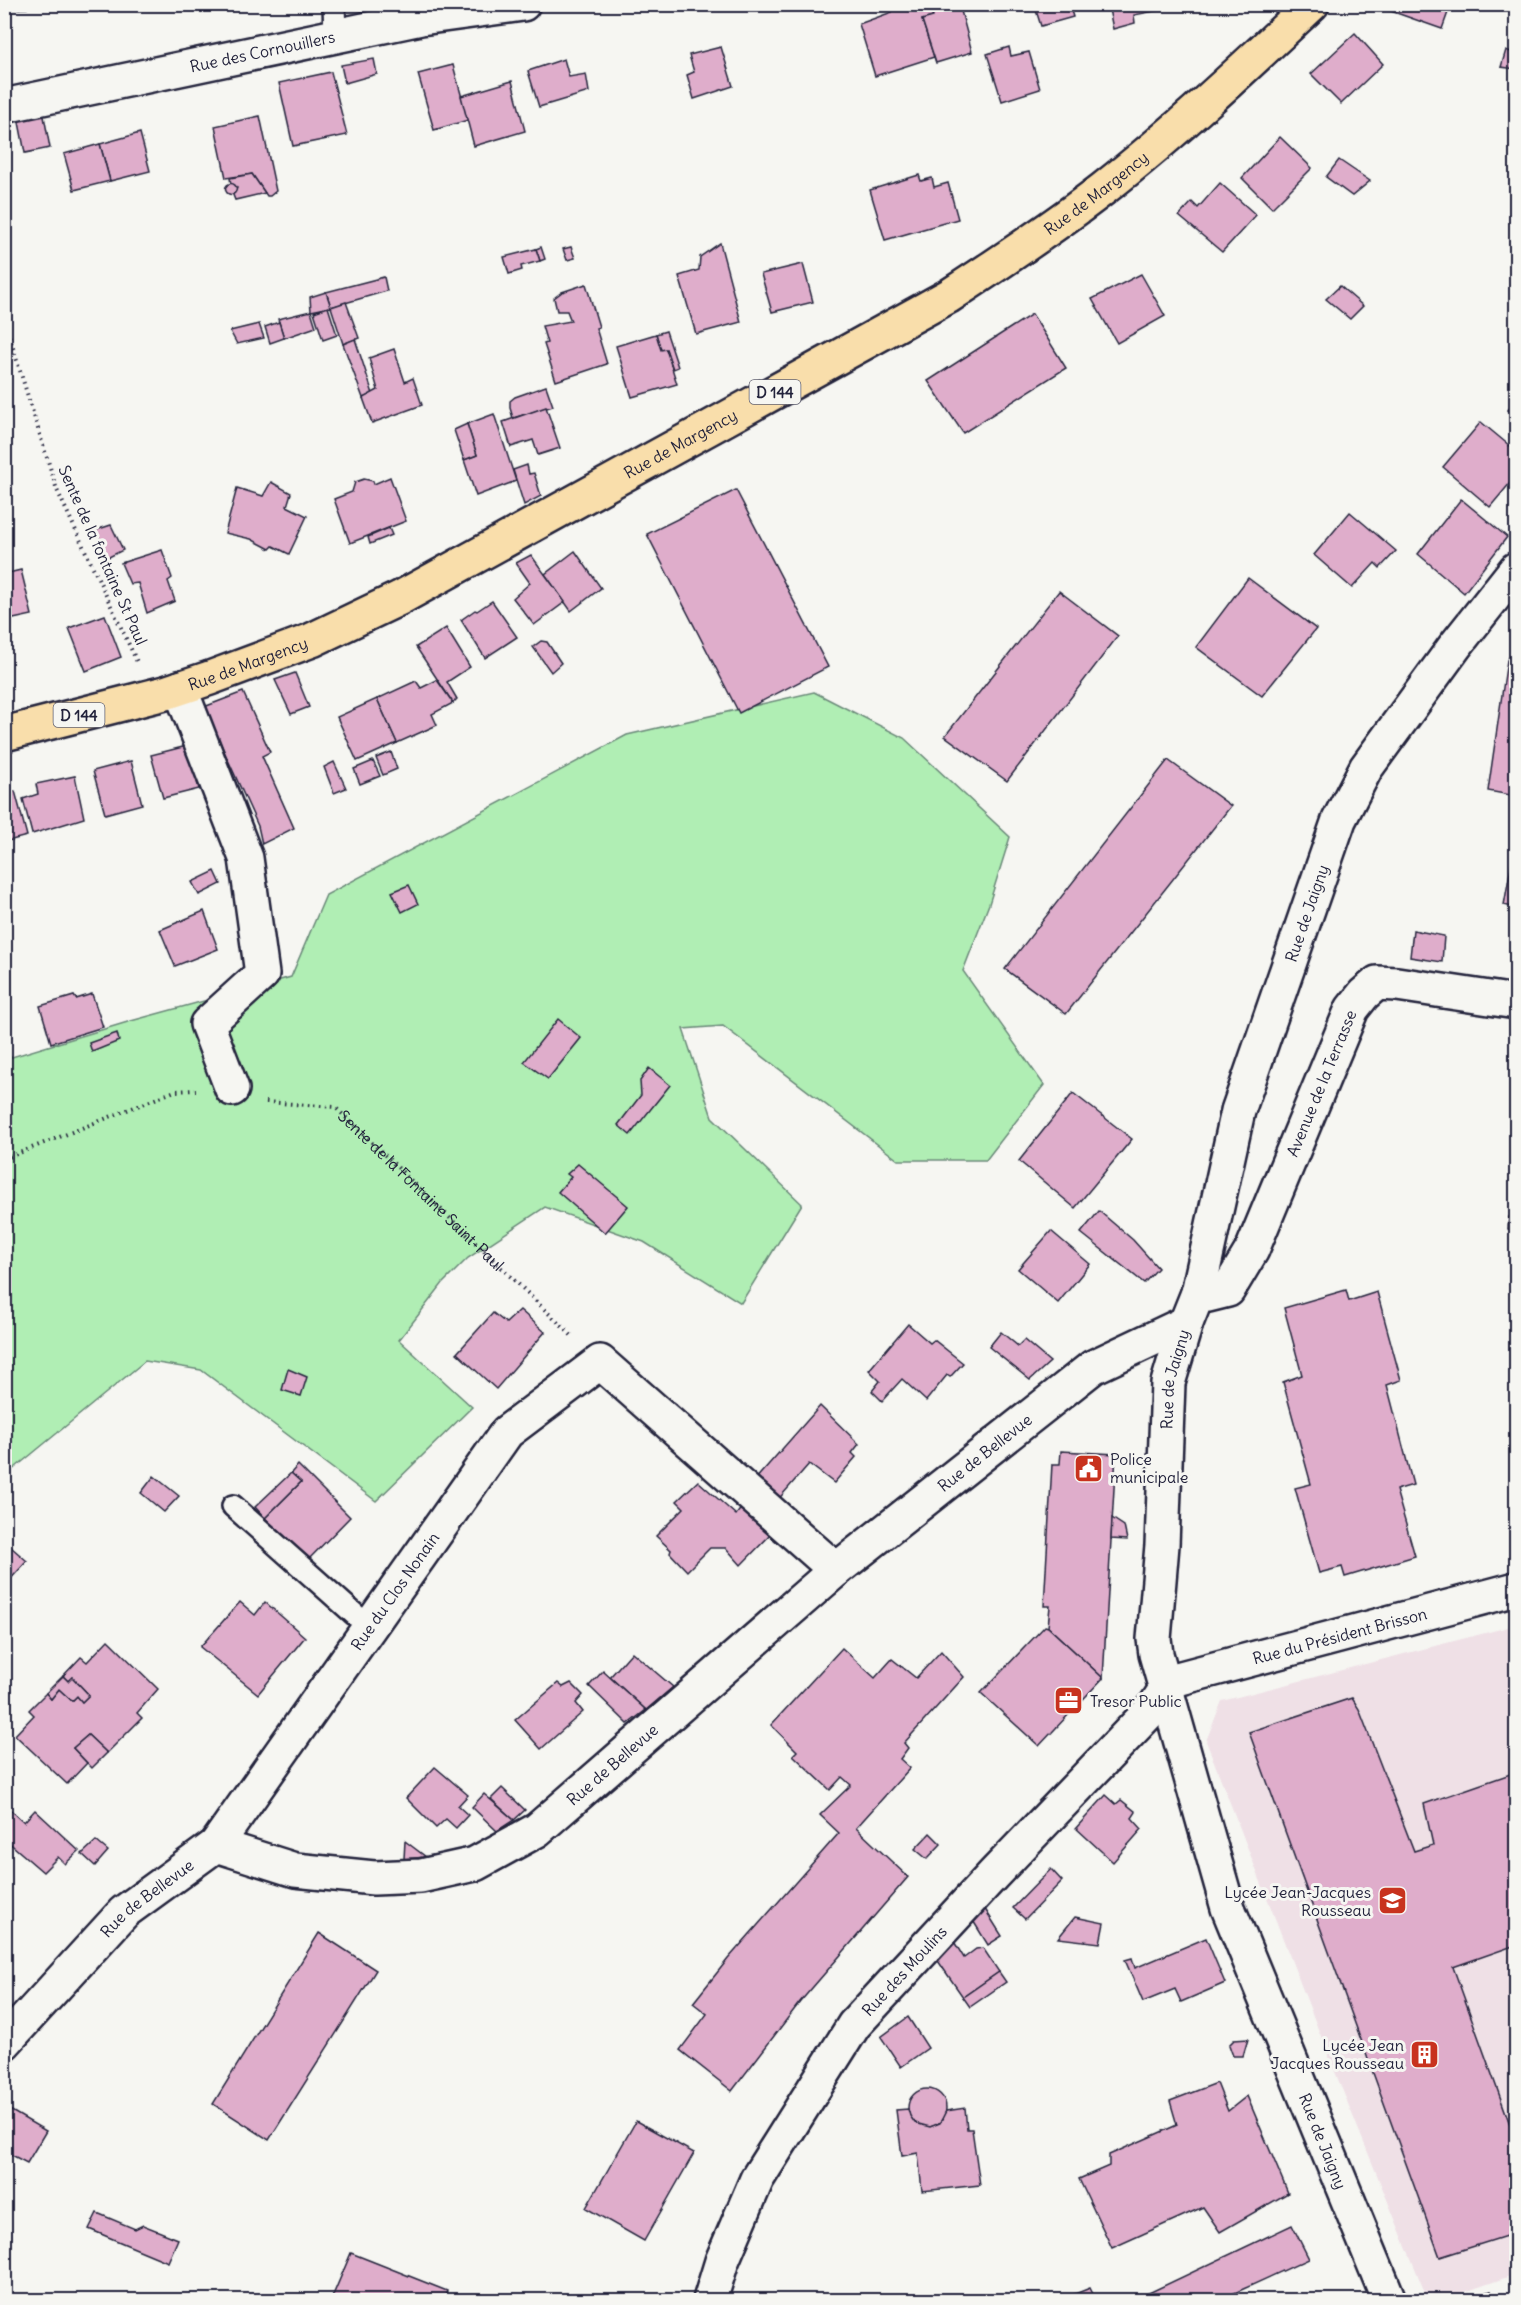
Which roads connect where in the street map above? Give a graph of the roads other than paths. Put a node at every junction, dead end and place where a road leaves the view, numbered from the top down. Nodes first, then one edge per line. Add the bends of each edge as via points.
1 (523, 4) edge
2 (1312, 4) edge
3 (335, 20) edge
4 (4, 106) edge
5 (1516, 569) edge
6 (167, 692) junction
7 (4, 734) edge
8 (1516, 1002) edge
9 (232, 1089) road end
10 (1198, 1293) junction
11 (1186, 1323) junction
12 (233, 1506) dead end
13 (836, 1570) junction
14 (1516, 1589) edge
15 (369, 1627) junction
16 (1166, 1689) junction
17 (216, 1845) junction
18 (4, 2043) edge
19 (710, 2301) edge
20 (1389, 2301) edge

1 - 3 street, Rue des Cornouillers via 421,18
2 - 6 main road, Rue de Margency / D 144 via 1219,91 1103,189 949,296 400,598 312,640
3 - 4 street, Rue des Cornouillers
5 - 10 street, Rue de Jaigny via 1366,768 1340,819 1238,1111
6 - 7 main road, Rue de Margency / D 144
6 - 9 street via 246,858 262,974 207,1024
8 - 10 street, Avenue de la Terrasse via 1397,984 1377,983 1364,994 1352,1009 1252,1250 1228,1290
10 - 11 street, Rue de Jaigny
11 - 13 street, Rue de Bellevue via 1093,1367
11 - 16 street, Rue de Jaigny via 1168,1383 1154,1639
12 - 15 lane
13 - 15 street, Rue du Clos Nonain via 600,1362 507,1432
13 - 17 street, Rue de Bellevue via 537,1830 475,1864 421,1876 374,1878 295,1870
14 - 16 street, Rue du Président Brisson via 1177,1679
15 - 17 street, Rue du Clos Nonain
16 - 19 street, Rue des Moulins via 1155,1706 854,2025 757,2179 722,2261
16 - 20 street, Rue de Jaigny via 1228,1908
17 - 18 street, Rue de Bellevue via 124,1912

